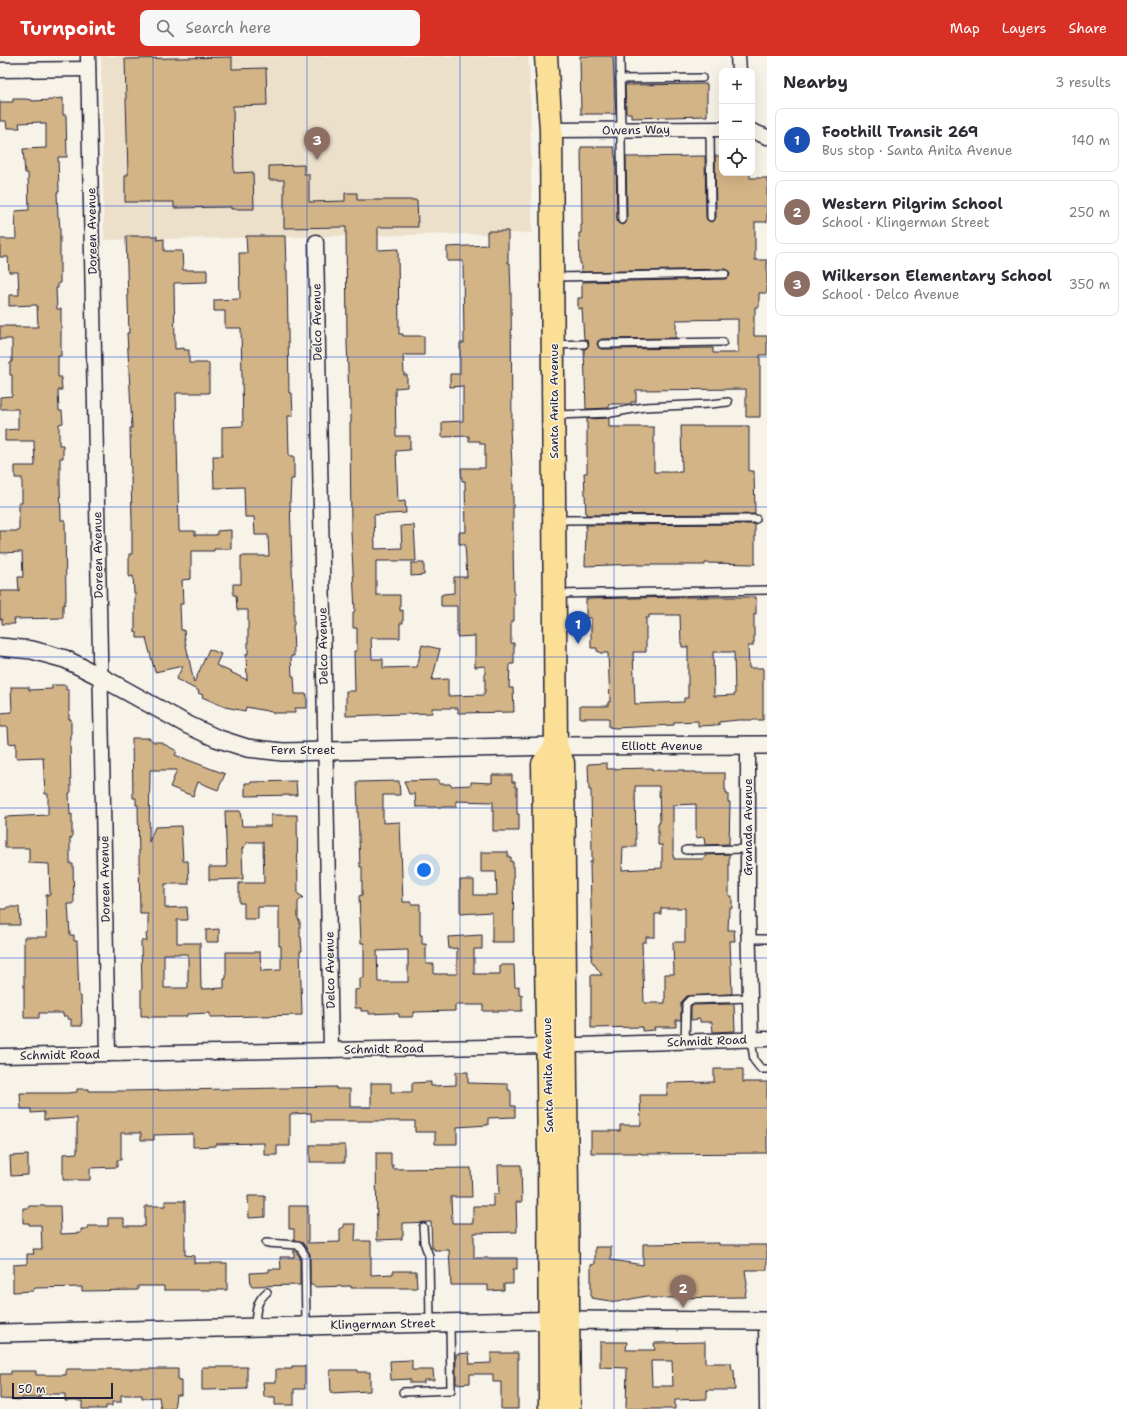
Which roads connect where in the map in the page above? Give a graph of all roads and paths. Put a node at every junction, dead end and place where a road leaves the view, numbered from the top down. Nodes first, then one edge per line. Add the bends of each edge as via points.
1 (546, 56) edge
2 (620, 56) edge
3 (738, 56) edge
4 (88, 62) edge
5 (739, 68) edge
6 (0, 70) edge
7 (702, 78) dead end
8 (620, 79) junction
9 (716, 129) edge
10 (551, 130) junction
11 (621, 130) junction
12 (755, 133) edge
13 (767, 137) edge
14 (711, 217) dead end
15 (622, 220) dead end
16 (316, 242) dead end
17 (725, 274) dead end
18 (553, 277) junction
19 (723, 342) dead end
20 (584, 344) dead end
21 (602, 344) dead end
22 (553, 345) junction
23 (728, 402) dead end
24 (554, 415) junction
25 (756, 519) dead end
26 (554, 520) junction
27 (767, 590) edge
28 (555, 594) junction
29 (0, 648) edge
30 (101, 677) junction
31 (748, 745) junction
32 (767, 745) edge
33 (556, 746) junction
34 (325, 751) junction
35 (748, 849) junction
36 (686, 850) dead end
37 (748, 939) junction
38 (767, 939) edge
39 (750, 998) junction
40 (767, 1039) edge
41 (751, 1040) junction
42 (685, 1042) junction
43 (556, 1046) junction
44 (331, 1050) junction
45 (108, 1054) junction
46 (0, 1056) edge
47 (767, 1069) edge
48 (423, 1227) dead end
49 (266, 1243) dead end
50 (267, 1292) dead end
51 (559, 1321) junction
52 (766, 1321) edge
53 (450, 1323) junction
54 (430, 1324) junction
55 (306, 1326) junction
56 (255, 1327) junction
57 (0, 1333) edge
58 (403, 1392) dead end
59 (550, 1409) edge
60 (569, 1409) edge
61 (767, 1409) edge

1 - 10 main road, Santa Anita Avenue
2 - 8 lane
3 - 5 street
4 - 6 street
4 - 30 street, Doreen Avenue
7 - 8 lane
8 - 11 lane
9 - 11 street, Owens Way
9 - 14 lane
10 - 11 street, Owens Way
10 - 18 main road, Santa Anita Avenue
11 - 15 lane
12 - 13 street
16 - 34 street, Delco Avenue
17 - 18 lane
18 - 22 main road, Santa Anita Avenue
19 - 21 lane
20 - 22 lane
22 - 24 main road, Santa Anita Avenue
23 - 24 lane via 644,407 611,413
24 - 26 main road, Santa Anita Avenue
25 - 26 lane
26 - 28 main road, Santa Anita Avenue
27 - 28 lane
28 - 33 main road, Santa Anita Avenue
29 - 30 street, Fern Street via 32,650 64,659
30 - 34 street, Fern Street via 216,738 247,748 283,752
30 - 45 street, Doreen Avenue
31 - 32 street, Elliott Avenue
31 - 33 street, Elliott Avenue
31 - 35 street, Granada Avenue
33 - 34 street, Fern Street
33 - 43 main road, Santa Anita Avenue via 543,764
34 - 44 street, Delco Avenue
35 - 36 lane
35 - 37 street, Granada Avenue
37 - 38 lane
37 - 39 street, Granada Avenue
39 - 41 street, Granada Avenue
39 - 42 lane via 690,1000 686,1004
40 - 41 street, Schmidt Road
41 - 42 street, Schmidt Road
41 - 47 lane via 754,1060 761,1069
42 - 43 street, Schmidt Road
43 - 44 street, Schmidt Road
43 - 51 main road, Santa Anita Avenue via 549,1152
44 - 45 street, Schmidt Road
45 - 46 street, Schmidt Road
48 - 54 lane via 424,1242 429,1256
49 - 55 lane via 298,1245 305,1255
50 - 56 lane via 256,1305
51 - 52 street, Klingerman Street
51 - 53 street, Klingerman Street
51 - 59 main road, Santa Anita Avenue
51 - 60 main road, Santa Anita Avenue
52 - 61 street
53 - 54 street, Klingerman Street
53 - 58 lane via 451,1390
54 - 55 street, Klingerman Street
55 - 56 street, Klingerman Street
56 - 57 street, Klingerman Street

